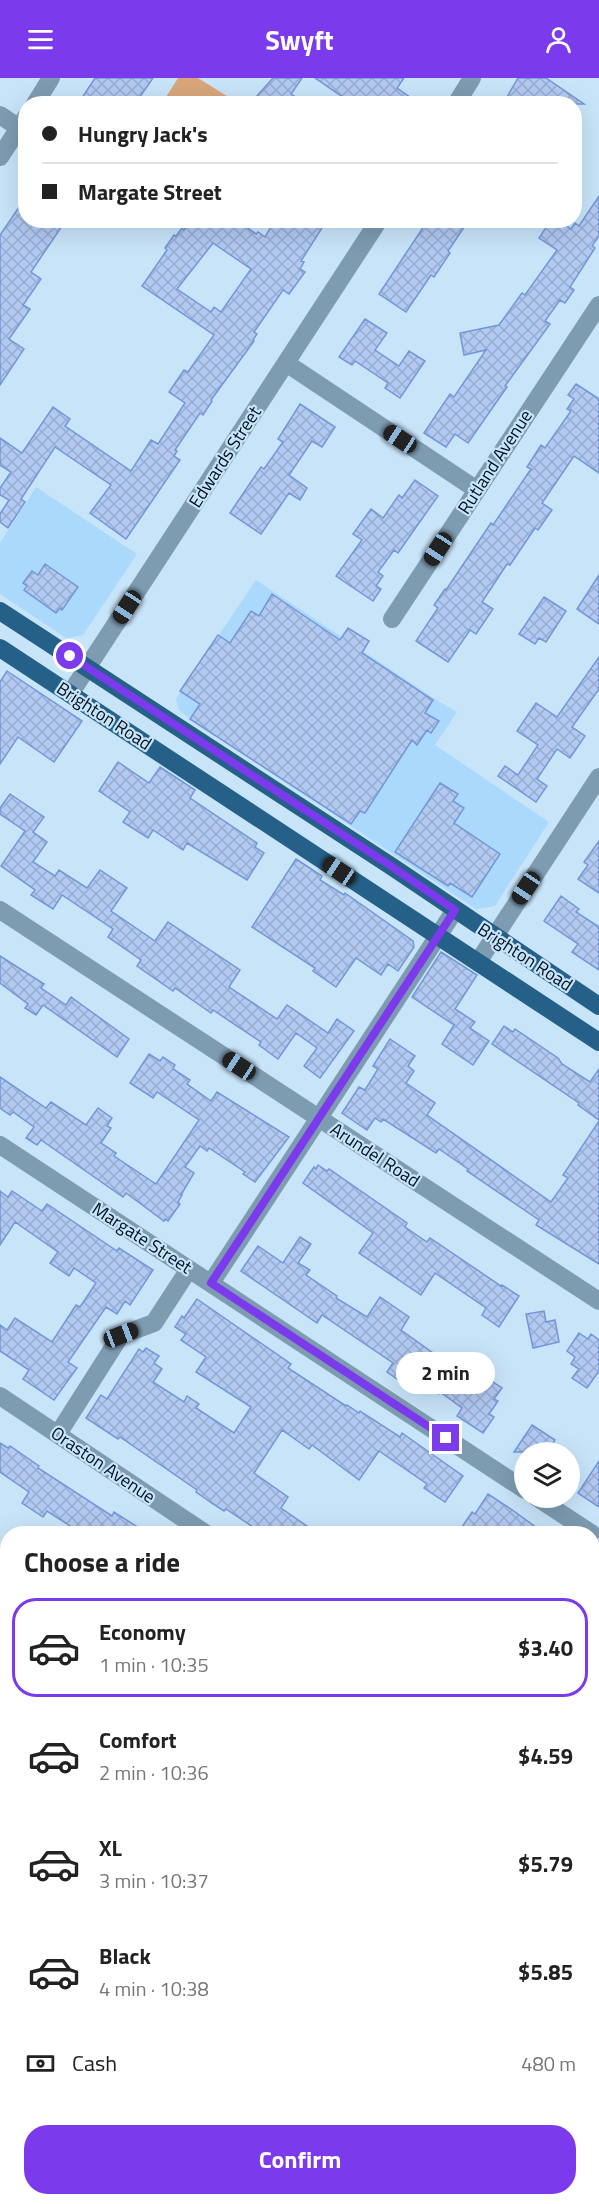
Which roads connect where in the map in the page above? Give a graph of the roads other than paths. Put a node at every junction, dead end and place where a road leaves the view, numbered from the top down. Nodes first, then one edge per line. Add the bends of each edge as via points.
1 (51, 78) edge
2 (472, 78) edge
3 (40, 96) edge
4 (461, 96) edge
5 (0, 115) edge
6 (18, 122) edge
7 (18, 129) edge
8 (0, 157) edge
9 (374, 228) edge
10 (599, 305) edge
11 (286, 363) junction
12 (477, 490) junction
13 (0, 611) edge
14 (392, 619) dead end
15 (0, 648) edge
16 (87, 668) junction
17 (70, 694) junction
18 (599, 777) edge
19 (0, 910) edge
20 (455, 910) junction
21 (438, 936) junction
22 (494, 936) junction
23 (478, 962) junction
24 (599, 1006) edge
25 (599, 1042) edge
26 (319, 1118) junction
27 (0, 1145) edge
28 (189, 1269) junction
29 (211, 1283) junction
30 (599, 1301) edge
31 (0, 1396) edge
32 (58, 1434) junction
33 (514, 1483) edge
34 (553, 1508) edge
35 (195, 1526) edge
36 (580, 1526) edge

1 - 3 street
2 - 4 street
5 - 6 street
7 - 8 street
9 - 11 street, Edwards Street
10 - 12 street, Rutland Avenue
11 - 12 street
11 - 16 street, Edwards Street
12 - 14 street, Rutland Avenue
13 - 16 main road, Brighton Road
15 - 17 main road, Brighton Road
16 - 17 street, Edwards Street
16 - 20 main road, Brighton Road
17 - 21 main road, Brighton Road
18 - 22 street
19 - 26 street, Arundel Road
20 - 21 street
20 - 22 main road, Brighton Road
21 - 23 main road, Brighton Road
21 - 26 street
22 - 23 street
22 - 24 main road, Brighton Road
23 - 25 main road, Brighton Road
26 - 29 street
26 - 30 street, Arundel Road
27 - 28 street, Margate Street
28 - 29 street, Margate Street
28 - 32 street via 154,1323 121,1335
29 - 33 street, Margate Street
31 - 32 street, Oraston Avenue
32 - 35 street, Oraston Avenue
34 - 36 street

